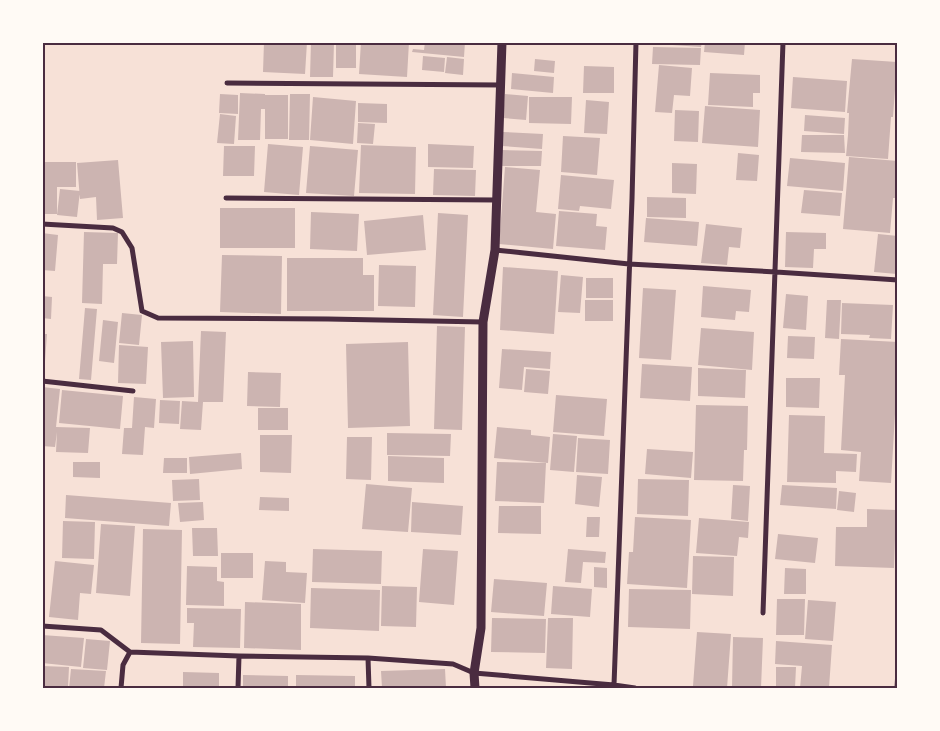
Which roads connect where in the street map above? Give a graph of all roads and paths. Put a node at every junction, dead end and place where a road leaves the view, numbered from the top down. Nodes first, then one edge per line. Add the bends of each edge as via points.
1 (502, 42) edge
2 (636, 42) edge
3 (783, 42) edge
4 (227, 83) dead end
5 (501, 86) junction
6 (226, 198) dead end
7 (496, 200) junction
8 (42, 224) edge
9 (495, 250) junction
10 (629, 264) junction
11 (776, 272) junction
12 (898, 280) edge
13 (483, 322) junction
14 (42, 381) edge
15 (133, 391) dead end
16 (763, 613) dead end
17 (42, 626) edge
18 (130, 652) junction
19 (239, 656) junction
20 (368, 658) junction
21 (898, 670) edge
22 (474, 673) junction
23 (614, 685) junction
24 (121, 688) edge
25 (238, 688) edge
26 (369, 688) edge
27 (475, 688) edge
28 (634, 688) edge
29 (897, 688) edge

1 - 5 street
2 - 10 street
3 - 11 street
4 - 5 street
5 - 7 street
6 - 7 street
7 - 9 street
8 - 13 street via 113,228 122,232 132,248 142,311 158,318
9 - 10 street
9 - 13 street
10 - 11 street
10 - 23 street
11 - 12 street
11 - 16 street
13 - 22 street via 481,628
14 - 15 street
17 - 18 street via 101,630
18 - 19 street
18 - 24 street via 123,665
19 - 20 street
19 - 25 street
20 - 22 street via 453,664
20 - 26 street
21 - 29 street
22 - 23 street
22 - 27 street
23 - 28 street

